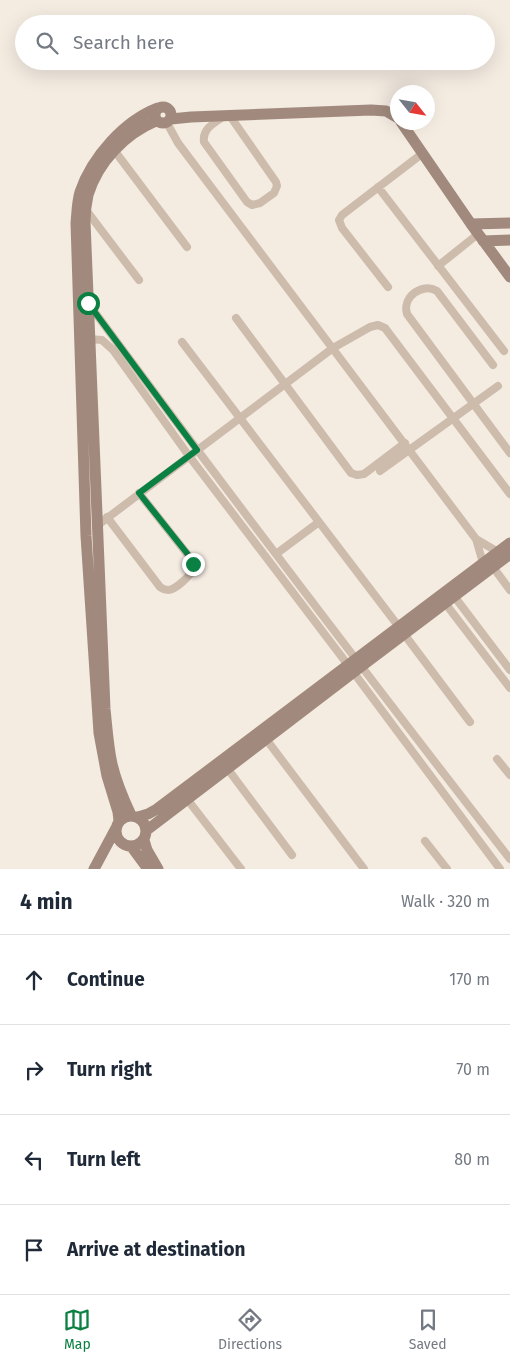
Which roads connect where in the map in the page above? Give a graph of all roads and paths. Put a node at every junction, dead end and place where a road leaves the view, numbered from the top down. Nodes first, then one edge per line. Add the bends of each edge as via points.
1 (390, 113) edge
2 (164, 116) junction
3 (227, 116) junction
4 (407, 130) edge
5 (114, 150) junction
6 (423, 153) junction
7 (378, 187) junction
8 (86, 210) junction
9 (510, 223) edge
10 (471, 224) junction
11 (481, 237) junction
12 (510, 240) edge
13 (187, 246) dead end
14 (438, 266) junction
15 (510, 277) edge
16 (139, 280) dead end
17 (388, 287) dead end
18 (88, 303) junction
19 (236, 318) dead end
20 (89, 339) junction
21 (182, 342) dead end
22 (334, 348) junction
23 (504, 351) dead end
24 (493, 365) dead end
25 (286, 384) junction
26 (498, 386) dead end
27 (474, 404) junction
28 (240, 418) junction
29 (454, 418) junction
30 (404, 443) junction
31 (197, 450) junction
32 (410, 450) junction
33 (510, 453) edge
34 (189, 456) junction
35 (380, 471) dead end
36 (139, 493) junction
37 (510, 494) edge
38 (102, 521) junction
39 (319, 522) junction
40 (476, 539) junction
41 (510, 543) edge
42 (504, 553) edge
43 (276, 554) junction
44 (488, 565) junction
45 (510, 590) edge
46 (450, 600) junction
47 (402, 630) junction
48 (355, 666) junction
49 (510, 670) edge
50 (510, 688) edge
51 (470, 722) dead end
52 (266, 739) junction
53 (497, 759) dead end
54 (227, 768) junction
55 (510, 775) edge
56 (186, 799) junction
57 (134, 816) junction
58 (118, 824) junction
59 (145, 835) junction
60 (425, 841) dead end
61 (128, 846) junction
62 (292, 854) dead end
63 (510, 859) edge
64 (96, 866) edge
65 (148, 869) edge
66 (158, 869) edge
67 (241, 869) edge
68 (364, 869) edge
69 (447, 869) edge
70 (500, 869) edge

1 - 3 street via 379,110
2 - 3 street
2 - 5 street via 135,132
2 - 22 street via 178,143
2 - 58 street via 145,114 135,119 101,154 83,184 76,223 86,536 99,733
3 - 3 street via 206,129 204,142 247,202 258,204 274,193 276,182
4 - 6 street
5 - 8 street via 93,183
5 - 13 street
6 - 7 street
6 - 10 street
7 - 14 street
7 - 17 street via 342,215 339,223
8 - 16 street
8 - 18 street
9 - 10 street
10 - 11 street
11 - 12 street
11 - 14 street
11 - 15 street
14 - 23 street
18 - 20 street
18 - 31 street
19 - 25 street
20 - 34 street via 102,340 113,350
20 - 38 street
21 - 28 street
22 - 25 street
22 - 29 street via 373,326 382,326
22 - 30 street
24 - 27 street via 437,291 420,289 408,299 407,314
25 - 28 street
25 - 30 street via 354,474 364,474
26 - 27 street
27 - 29 street
27 - 33 street
28 - 31 street
28 - 39 street
29 - 32 street
29 - 37 street
30 - 32 street
31 - 34 street
31 - 43 street
32 - 35 street
32 - 40 street
34 - 36 street
34 - 48 street
36 - 38 street
36 - 38 street via 192,560 190,575 176,587 169,590 160,587
38 - 57 street via 107,737 121,794
39 - 43 street
39 - 47 street
40 - 42 street
40 - 44 street
41 - 42 street
42 - 44 street
43 - 48 street
44 - 45 street
44 - 46 street
44 - 47 street
46 - 47 street
46 - 49 street
46 - 50 street
47 - 48 street
47 - 51 street
48 - 52 street
48 - 57 street via 157,809
48 - 63 street
48 - 70 street
52 - 54 street
52 - 68 street
53 - 55 street
54 - 56 street
54 - 62 street
56 - 59 street
56 - 67 street
57 - 58 street via 123,818
57 - 59 street via 143,820
58 - 61 street via 117,836
58 - 64 street
59 - 61 street via 140,843
59 - 66 street via 147,850
60 - 69 street
61 - 64 street via 111,853
61 - 65 street

